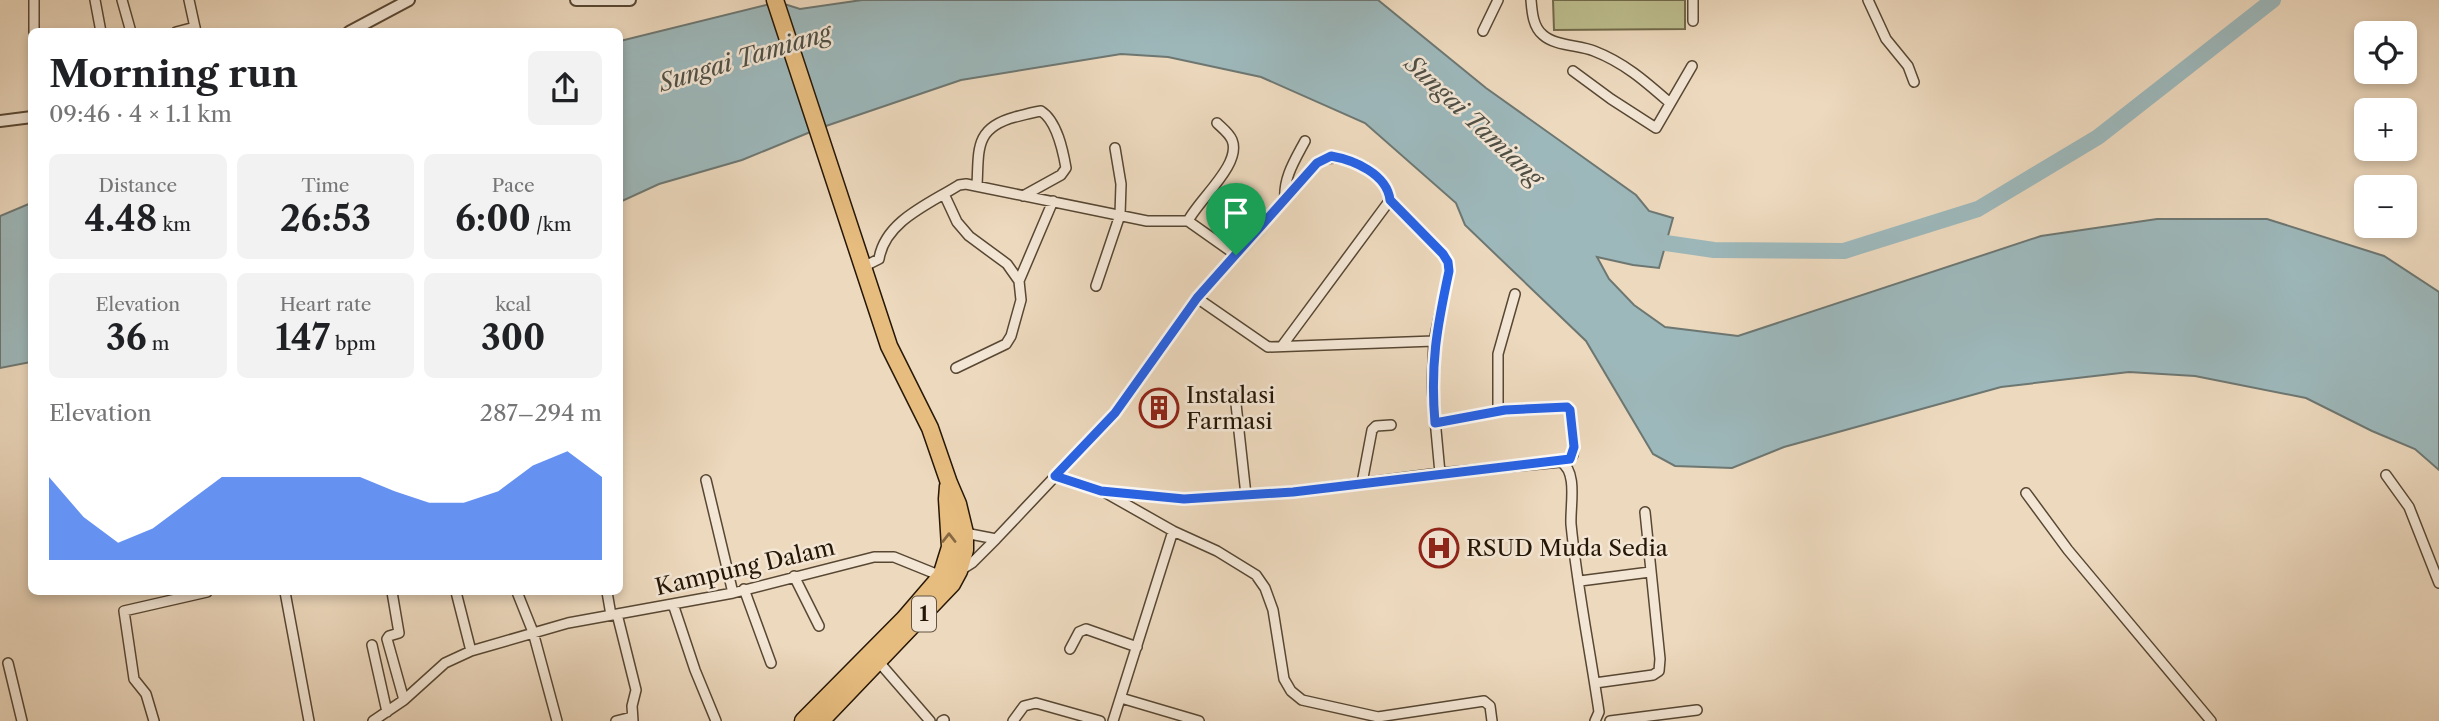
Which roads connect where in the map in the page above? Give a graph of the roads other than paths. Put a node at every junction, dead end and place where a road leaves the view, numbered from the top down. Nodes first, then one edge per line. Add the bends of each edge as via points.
1 (34, 0) edge
2 (95, 0) edge
3 (122, 0) edge
4 (190, 0) edge
5 (409, 0) edge
6 (576, 0) edge
7 (630, 0) edge
8 (775, 0) edge
9 (1498, 0) edge
10 (1531, 0) edge
11 (1693, 0) edge
12 (1868, 0) edge
13 (1693, 21) dead end
14 (34, 28) edge
15 (100, 28) edge
16 (130, 28) edge
17 (195, 28) edge
18 (356, 28) edge
19 (1483, 31) dead end
20 (1692, 66) dead end
21 (1573, 71) dead end
22 (1914, 82) dead end
23 (1670, 103) junction
24 (28, 118) edge
25 (0, 121) edge
26 (1217, 123) dead end
27 (1305, 141) dead end
28 (1115, 148) dead end
29 (977, 185) junction
30 (944, 194) junction
31 (1023, 195) junction
32 (1285, 200) junction
33 (1390, 200) junction
34 (1054, 201) junction
35 (1120, 215) junction
36 (1188, 221) junction
37 (1236, 255) junction
38 (863, 267) junction
39 (1019, 281) junction
40 (1096, 286) dead end
41 (1515, 294) dead end
42 (1197, 298) junction
43 (1434, 341) junction
44 (1282, 346) junction
45 (956, 368) dead end
46 (1236, 395) dead end
47 (1498, 412) junction
48 (1435, 423) junction
49 (1391, 425) dead end
50 (1561, 462) junction
51 (1440, 473) junction
52 (2386, 475) dead end
53 (1055, 476) junction
54 (706, 480) dead end
55 (949, 483) junction
56 (1362, 483) junction
57 (1101, 491) junction
58 (2026, 493) dead end
59 (1246, 495) junction
60 (1645, 512) dead end
61 (1172, 531) junction
62 (965, 533) junction
63 (996, 539) junction
64 (959, 571) junction
65 (1650, 572) junction
66 (794, 576) junction
67 (941, 576) junction
68 (1580, 581) junction
69 (2439, 583) edge
70 (744, 589) junction
71 (733, 593) junction
72 (194, 595) edge
73 (286, 595) edge
74 (393, 595) edge
75 (457, 595) edge
76 (518, 595) edge
77 (608, 595) edge
78 (673, 604) junction
79 (614, 615) junction
80 (820, 626) dead end
81 (533, 632) junction
82 (372, 645) dead end
83 (1137, 647) junction
84 (1070, 649) dead end
85 (471, 651) junction
86 (878, 661) junction
87 (8, 663) dead end
88 (771, 663) dead end
89 (1595, 683) junction
90 (1121, 698) junction
91 (404, 700) junction
92 (1697, 710) dead end
93 (386, 716) edge
94 (1361, 717) edge
95 (632, 719) edge
96 (813, 719) edge
97 (22, 721) edge
98 (154, 721) edge
99 (309, 721) edge
100 (373, 721) edge
101 (557, 721) edge
102 (616, 721) edge
103 (716, 721) edge
104 (930, 721) edge
105 (1013, 721) edge
106 (1100, 721) edge
107 (1113, 721) edge
108 (1199, 721) edge
109 (1492, 721) edge
110 (1595, 721) edge
111 (1610, 721) edge
112 (2211, 721) edge

1 - 14 street
2 - 15 street
3 - 16 street
4 - 17 street
5 - 18 street
6 - 7 street
8 - 38 highway, 1
9 - 19 street
10 - 23 street via 1533,19 1546,38 1594,51 1623,65
11 - 13 street
12 - 22 street
20 - 23 street
21 - 23 street via 1653,128 1659,126
24 - 25 street
26 - 36 street via 1231,137 1233,159
27 - 32 street via 1287,177
28 - 35 street
29 - 30 street via 966,184
29 - 31 street
29 - 31 street via 979,150 989,128 1041,111 1059,140 1066,168
30 - 38 street via 904,219 884,240 879,259
30 - 39 street via 969,236 1007,264
31 - 34 street
32 - 33 street via 1317,163 1331,156 1369,170
32 - 37 street
33 - 43 street via 1448,262
33 - 44 street
34 - 35 street
34 - 39 street
35 - 36 street via 1156,222
35 - 40 street
36 - 37 street
37 - 42 street
38 - 55 highway, 1 via 889,346 930,428
39 - 45 street via 1021,300 1006,344
41 - 47 street via 1498,354
42 - 44 street via 1265,346
42 - 53 street via 1115,413
43 - 44 street
43 - 48 street
46 - 59 street
47 - 48 street
47 - 50 street via 1569,408 1574,452 1569,461
48 - 51 street
49 - 56 street via 1372,430
50 - 51 street
50 - 68 street via 1570,476
51 - 56 street
52 - 69 street via 2409,507
53 - 57 street
53 - 63 street
54 - 71 street
55 - 62 highway, 1
67 -> 55 highway, 1 via 950,547
56 - 59 street
57 - 59 street via 1170,499
57 - 61 street
58 - 112 street
60 - 65 street
61 - 83 street
61 - 94 street via 1247,569 1265,588 1283,674 1291,691 1303,700
62 - 63 street
62 - 64 highway, 1
63 - 64 street
64 - 86 highway, 1 via 940,598
65 - 68 street
65 - 89 street via 1659,671 1653,676
66 - 67 street, Kampung Dalam via 883,556
66 - 70 street, Kampung Dalam
66 - 80 street
67 - 96 highway, 1
68 - 89 street
70 - 71 street, Kampung Dalam
70 - 88 street
71 - 78 street, Kampung Dalam
72 - 98 street via 124,611 134,680 146,694
73 - 99 street
74 - 91 street via 399,631 387,639
75 - 85 street
76 - 81 street
77 - 79 street
78 - 79 street, Kampung Dalam
78 - 103 street
79 - 81 street, Kampung Dalam
79 - 95 street via 637,693
81 - 85 street, Kampung Dalam
81 - 101 street
82 - 93 street
83 - 84 street via 1086,629 1079,632
83 - 90 street
85 - 91 street, Kampung Dalam via 445,663
86 - 96 highway, 1
86 - 104 street
87 - 97 street
89 - 110 street via 1599,712
90 - 107 street
90 - 108 street
91 - 93 street, Kampung Dalam
92 - 111 street
93 - 100 street, Kampung Dalam
94 - 109 street via 1484,701 1490,706
95 - 102 street
105 - 106 street via 1024,706 1036,703

